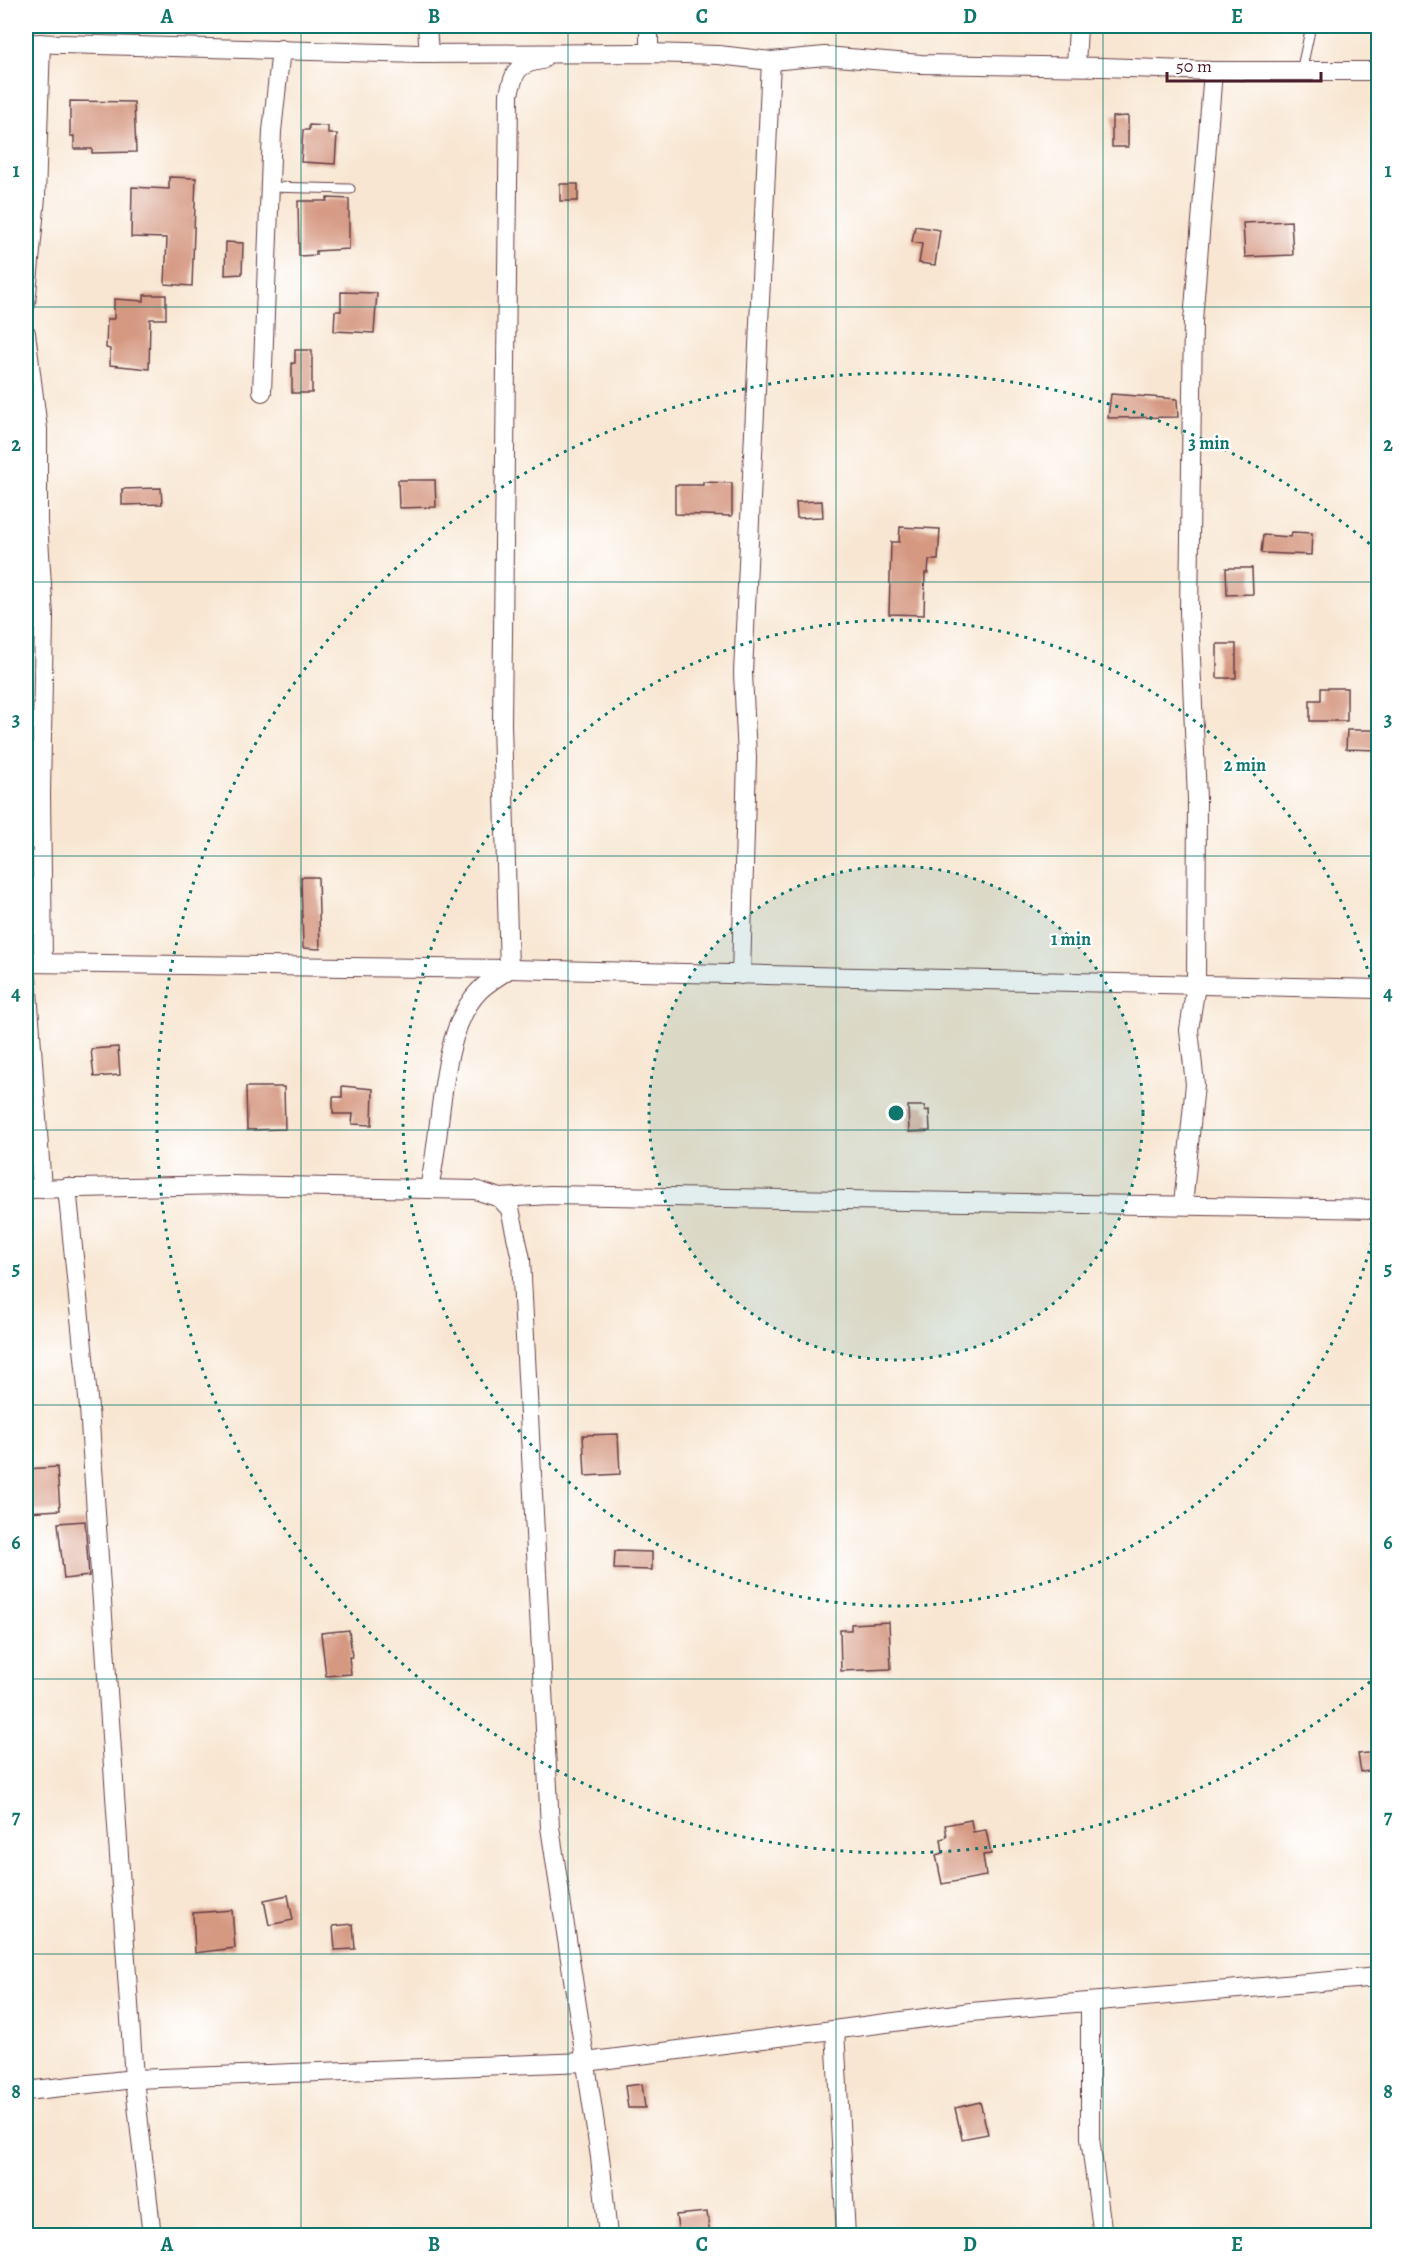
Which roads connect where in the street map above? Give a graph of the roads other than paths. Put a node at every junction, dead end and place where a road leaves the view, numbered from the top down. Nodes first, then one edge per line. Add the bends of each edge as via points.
1 (428, 26) edge
2 (649, 26) edge
3 (1078, 26) edge
4 (1311, 26) edge
5 (33, 43) edge
6 (281, 49) junction
7 (649, 53) junction
8 (429, 54) junction
9 (577, 55) junction
10 (771, 61) junction
11 (1076, 66) junction
12 (1214, 71) junction
13 (1378, 71) edge
14 (1300, 72) junction
15 (269, 187) junction
16 (350, 189) dead end
17 (26, 304) edge
18 (26, 333) edge
19 (262, 392) dead end
20 (31, 963) edge
21 (509, 969) junction
22 (741, 975) junction
23 (1196, 985) junction
24 (1378, 989) edge
25 (67, 1187) junction
26 (429, 1187) junction
27 (34, 1189) edge
28 (500, 1198) junction
29 (1184, 1205) junction
30 (1378, 1209) edge
31 (1378, 1977) edge
32 (1090, 2002) junction
33 (835, 2030) junction
34 (586, 2062) junction
35 (134, 2079) junction
36 (26, 2091) edge
37 (152, 2235) edge
38 (608, 2235) edge
39 (846, 2235) edge
40 (1103, 2235) edge

1 - 8 street
2 - 7 street
3 - 11 street
4 - 14 lane
5 - 6 street
5 - 17 street via 36,197
6 - 8 street
6 - 15 street
7 - 9 street
7 - 10 street
8 - 9 street
9 - 21 street via 525,63 514,74 509,94 502,712
10 - 11 street via 825,56 921,64
10 - 22 street via 743,673 747,758
11 - 12 street
12 - 14 street
12 - 23 street via 1193,321 1189,612 1197,799
13 - 14 street
15 - 16 lane
15 - 19 street
18 - 20 street via 38,429 44,616 41,794
20 - 21 street
20 - 27 street
21 - 22 street
21 - 26 street via 478,991 455,1038 443,1089 436,1161
22 - 23 street
23 - 24 street
23 - 29 street via 1189,1030 1195,1084
25 - 26 street
25 - 27 street
25 - 35 street via 89,1408
26 - 28 street via 475,1190
28 - 29 street via 550,1195
28 - 34 street via 514,1218 521,1259 550,1827
29 - 30 street
31 - 32 street
32 - 33 street via 970,2012
32 - 40 street via 1090,2138
33 - 34 street
33 - 39 street
34 - 35 street
34 - 38 street
35 - 36 street
35 - 37 street

